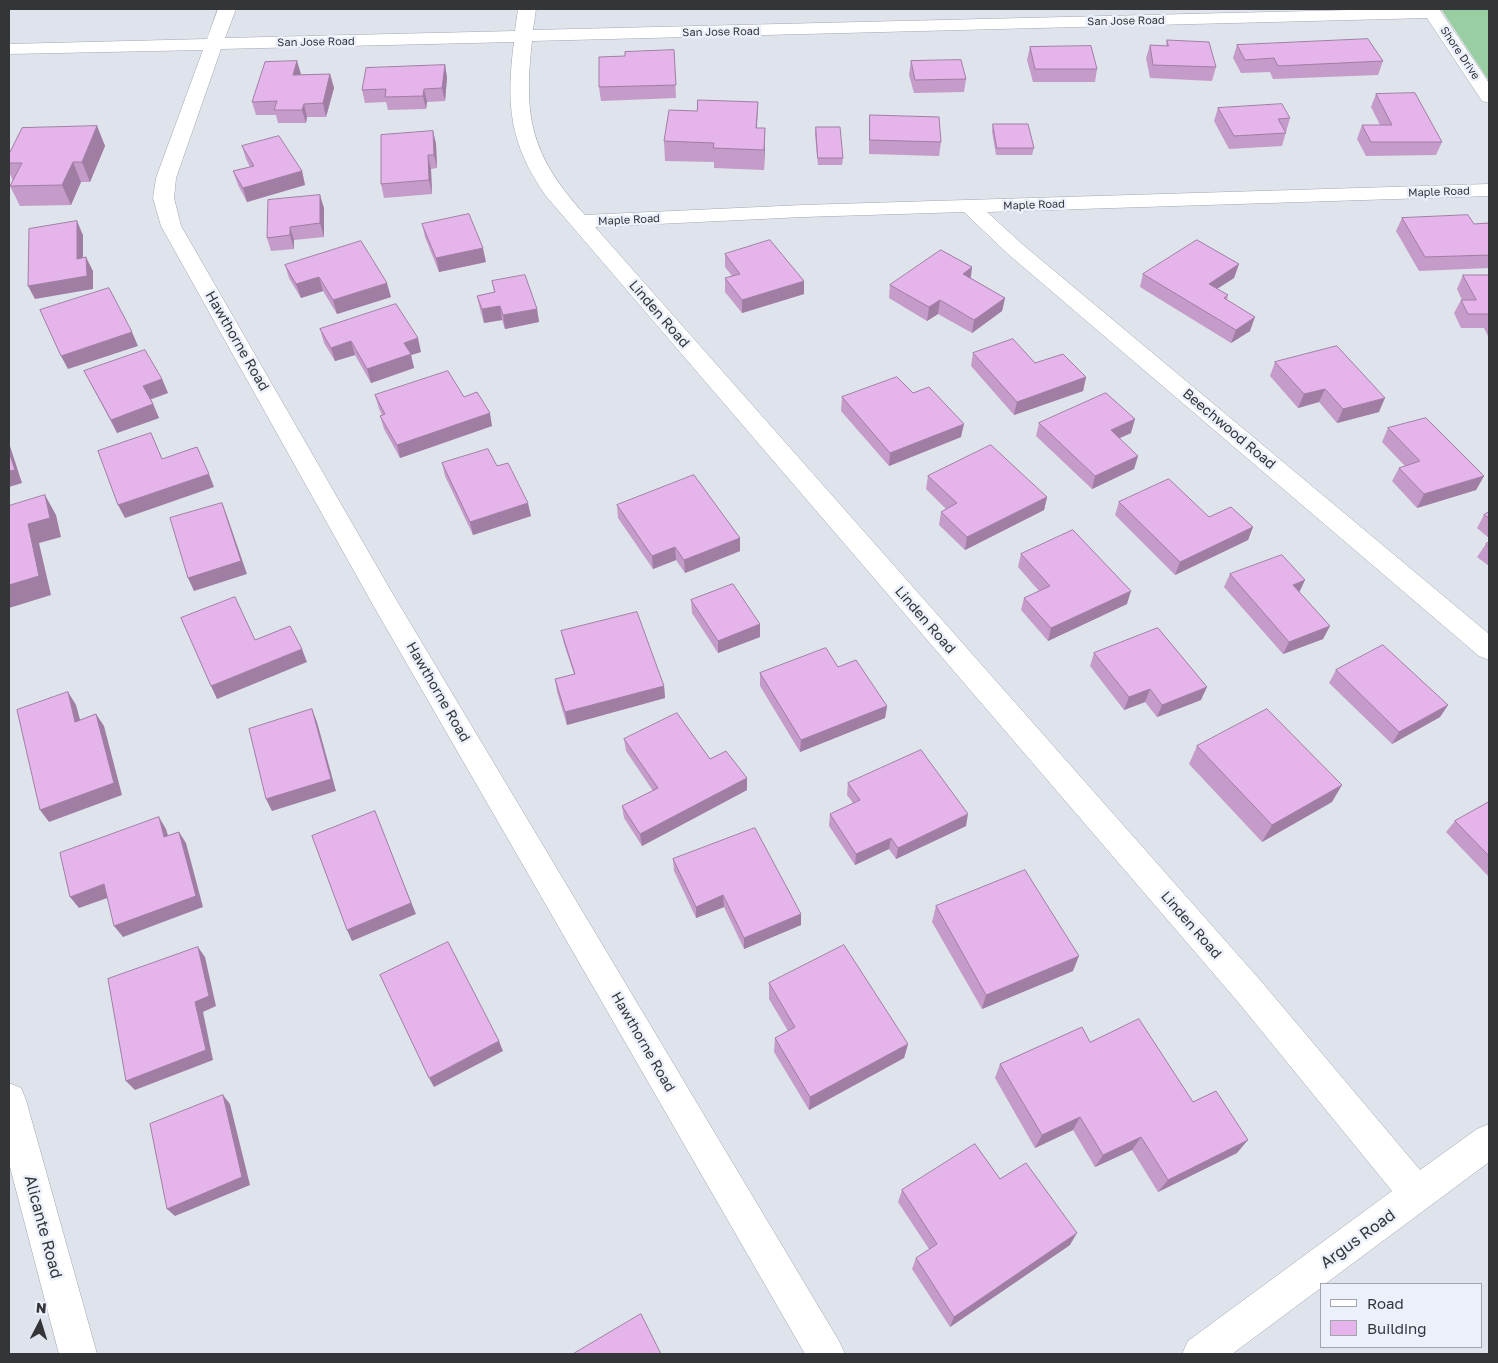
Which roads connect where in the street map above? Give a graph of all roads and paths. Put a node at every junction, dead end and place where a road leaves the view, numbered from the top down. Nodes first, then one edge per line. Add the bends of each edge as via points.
1 (227, 9) edge
2 (527, 9) edge
3 (827, 9) edge
4 (1431, 11) edge
5 (1129, 15) edge
6 (830, 29) junction
7 (524, 37) junction
8 (214, 44) junction
9 (9, 49) edge
10 (1489, 97) edge
11 (1489, 190) edge
12 (970, 207) junction
13 (578, 222) junction
14 (1489, 649) edge
15 (9, 1100) edge
16 (1489, 1141) edge
17 (1418, 1195) junction
18 (78, 1354) edge
19 (826, 1354) edge
20 (1201, 1354) edge

1 - 8 street, Hawthorne Road
2 - 7 street, Linden Road
3 - 6 street
4 - 5 street, San Jose Road
4 - 10 street, Shore Drive
5 - 6 street, San Jose Road
6 - 7 street, San Jose Road
7 - 8 street, San Jose Road
7 - 13 street, Linden Road via 519,102 522,128 531,153 553,192
8 - 9 street, San Jose Road
8 - 19 street, Hawthorne Road via 162,191 163,206 171,226 382,598
11 - 12 street, Maple Road
12 - 13 street, Maple Road
12 - 14 street, Beechwood Road via 1015,249
13 - 17 street, Linden Road via 1249,991
15 - 18 street, Alicante Road
16 - 17 street, Argus Road
17 - 20 street, Argus Road

